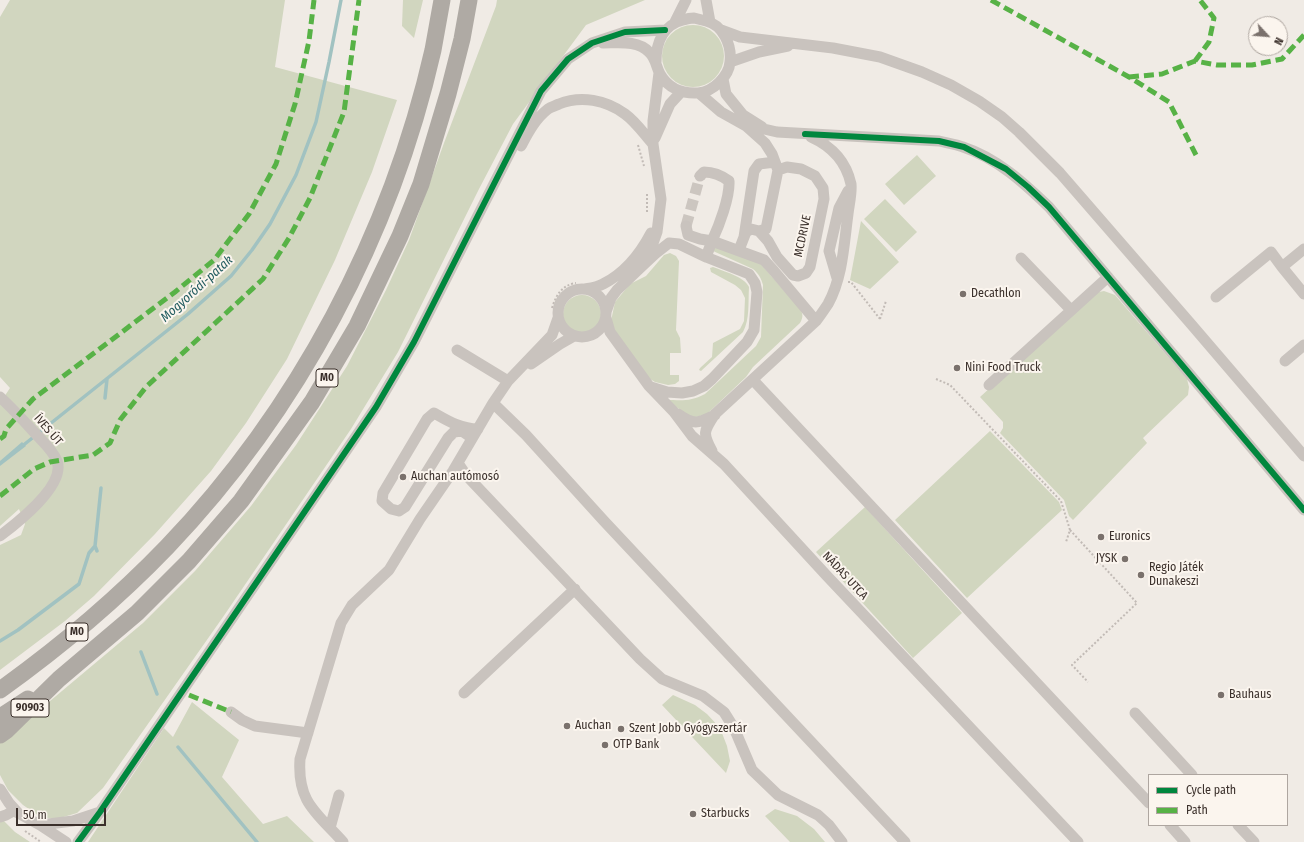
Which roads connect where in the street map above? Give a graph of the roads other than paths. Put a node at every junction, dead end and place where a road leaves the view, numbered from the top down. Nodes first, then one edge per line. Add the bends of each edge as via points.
1 (442, 0) edge
2 (469, 0) edge
3 (686, 0) edge
4 (706, 0) edge
5 (675, 22) junction
6 (710, 22) junction
7 (665, 30) junction
8 (721, 30) junction
9 (592, 43) junction
10 (796, 44) junction
11 (656, 62) junction
12 (730, 62) junction
13 (660, 73) junction
14 (723, 79) junction
15 (681, 92) junction
16 (699, 93) junction
17 (746, 126) junction
18 (764, 129) junction
19 (805, 134) junction
20 (653, 144) junction
21 (777, 166) junction
22 (499, 173) junction
23 (700, 176) dead end
24 (659, 218) junction
25 (686, 226) dead end
26 (759, 231) junction
27 (744, 238) junction
28 (712, 241) junction
29 (1304, 249) edge
30 (739, 250) junction
31 (706, 257) junction
32 (1021, 258) dead end
33 (1282, 267) junction
34 (639, 269) junction
35 (1108, 277) junction
36 (583, 286) junction
37 (1304, 294) edge
38 (1216, 297) dead end
39 (1071, 310) junction
40 (555, 314) junction
41 (606, 315) junction
42 (816, 321) junction
43 (574, 336) junction
44 (1304, 345) edge
45 (457, 350) dead end
46 (1285, 360) dead end
47 (753, 380) junction
48 (508, 381) junction
49 (989, 385) dead end
50 (649, 386) junction
51 (0, 397) edge
52 (493, 404) junction
53 (674, 412) junction
54 (715, 414) junction
55 (475, 434) junction
56 (714, 455) junction
57 (1304, 456) edge
58 (458, 463) junction
59 (1304, 510) edge
60 (0, 536) edge
61 (575, 589) junction
62 (59, 679) junction
63 (0, 690) edge
64 (464, 693) dead end
65 (231, 712) dead end
66 (1136, 713) dead end
67 (0, 717) edge
68 (308, 733) junction
69 (0, 735) edge
70 (1191, 774) edge
71 (0, 789) edge
72 (339, 796) dead end
73 (1148, 802) edge
74 (15, 810) junction
75 (100, 812) junction
76 (0, 817) edge
77 (40, 825) junction
78 (1171, 826) edge
79 (1239, 826) edge
80 (330, 828) junction
81 (66, 842) edge
82 (78, 842) edge
83 (344, 842) edge
84 (842, 842) edge
85 (906, 842) edge
86 (1078, 842) edge
87 (1185, 842) edge
88 (1254, 842) edge

1 - 63 highway, M0 via 433,50 418,106 390,192 332,319 287,395 219,488 168,546 79,630
2 - 62 highway, M0 via 448,94 420,184 376,289 336,365 250,490 189,562 137,613
3 - 5 street
4 - 6 street
5 - 6 street via 693,18
5 - 7 street
6 - 8 street
7 - 9 street via 625,32
7 - 11 street via 659,40
8 - 10 street via 740,37
8 - 12 street via 730,45
9 - 11 street via 626,42 650,52
9 - 22 street via 568,59 541,91
10 - 12 street via 759,52
10 - 57 street via 880,57 951,85 1002,117 1060,173
11 - 13 street
12 - 14 street
13 - 15 street via 668,85
13 - 20 street via 653,121
14 - 16 street via 712,88
14 - 18 street via 726,94 743,115
15 - 16 street
15 - 20 street via 670,104
16 - 17 street via 721,112
17 - 18 street
17 - 21 street via 765,144
18 - 19 street
19 - 35 street via 939,141 964,147 1006,169 1028,187 1049,207
19 - 42 street via 822,142 842,160 851,185 837,280 828,303
20 - 22 street via 626,115 608,104 580,99 566,101 549,108 534,123 513,160
20 - 24 street via 661,199
21 - 26 street via 766,229
21 - 26 street, MCDRIVE via 802,169 815,176 823,188 824,199 810,267 806,273 793,275
21 - 27 street via 759,164 754,171
22 - 75 street via 414,342 376,407
23 - 28 street via 704,172 712,172 729,181
24 - 34 street via 651,250
24 - 36 street via 635,259 620,273 602,284
25 - 28 street via 688,235
26 - 27 street via 751,229 746,232
27 - 30 street
28 - 30 street
28 - 31 street
29 - 33 street
30 - 42 street via 764,260
31 - 34 street via 679,244 669,243
31 - 50 street via 749,274 756,283 754,330 747,342 708,382 693,391 668,392
32 - 39 street
33 - 37 street
33 - 38 street via 1271,252
34 - 41 street via 611,298
35 - 39 street
35 - 59 street
36 - 40 street via 566,295
36 - 41 street via 601,298
39 - 49 street
40 - 43 street via 564,329
40 - 48 street via 552,335
41 - 43 street via 601,328 594,334 587,337
41 - 50 street, NÁDAS UTCA via 610,332
42 - 47 street
43 - 48 street
44 - 46 street
45 - 48 street
47 - 54 street
47 - 73 street
48 - 52 street
50 - 53 street, NÁDAS UTCA
51 - 60 street, ÍVES ÚT via 50,449 59,472 49,490 25,516
52 - 55 street
52 - 85 street via 526,435
53 - 54 street via 688,422 703,421
53 - 56 street, NÁDAS UTCA via 692,436
54 - 56 street via 705,432
55 - 55 street via 470,429 434,413 427,419 383,492 382,501 391,509 399,511 405,507 448,438 454,432
55 - 58 street
56 - 86 street, NÁDAS UTCA
58 - 61 street via 466,475
58 - 68 street via 389,570 352,604 341,623
61 - 64 street
61 - 84 street via 662,679 703,696 724,712 734,728 752,770 778,795 818,815
62 - 67 highway, M0
62 - 69 highway, 90903
65 - 68 street via 256,726
66 - 70 street
68 - 80 street via 300,759 301,785 314,812
71 - 74 street
72 - 80 street
74 - 76 street
74 - 77 street
75 - 77 street via 73,821
75 - 82 street
77 - 81 street
78 - 87 street
79 - 88 street
80 - 83 street

